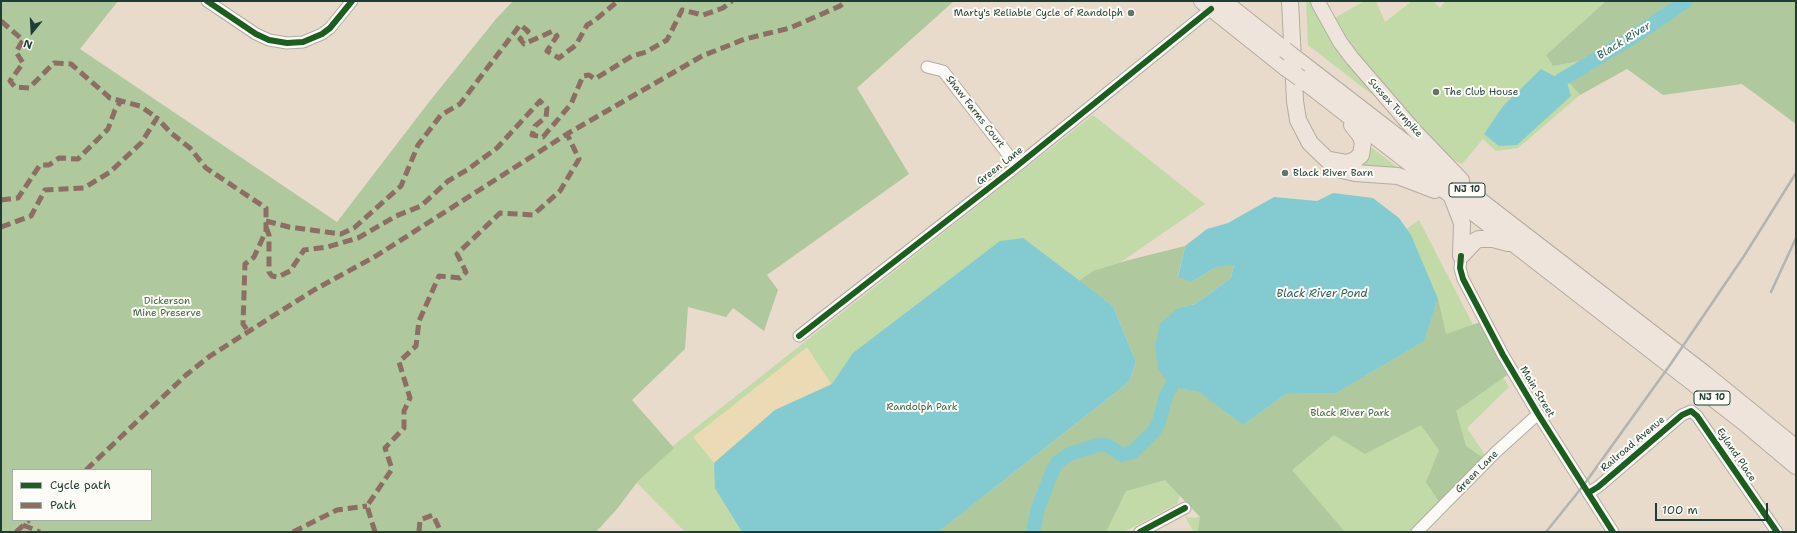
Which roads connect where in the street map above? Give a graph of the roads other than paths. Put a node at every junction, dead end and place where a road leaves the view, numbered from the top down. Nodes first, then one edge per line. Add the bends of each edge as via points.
1 (207, 1) edge
2 (352, 1) edge
3 (1291, 2) edge
4 (1317, 2) edge
5 (1212, 4) edge
6 (1292, 64) junction
7 (927, 67) dead end
8 (1334, 104) junction
9 (1324, 157) junction
10 (1017, 166) junction
11 (1452, 196) junction
12 (1486, 205) junction
13 (1517, 247) junction
14 (1461, 256) junction
15 (800, 336) dead end
16 (1691, 411) joint
17 (1538, 414) junction
18 (1796, 448) edge
19 (1796, 466) edge
20 (1588, 493) junction
21 (1185, 508) dead end
22 (1140, 532) edge
23 (1417, 532) edge
24 (1612, 532) edge
25 (1777, 532) edge

1 - 2 street via 256,34 269,40 287,43 303,42 322,34
3 - 9 highway via 1296,112 1304,134
4 - 12 main road, Sussex Turnpike via 1340,42 1363,72
5 - 6 highway, NJ 10
5 - 6 highway, NJ 10, bridge via 1285,50
5 - 10 street, Green Lane
6 - 8 highway, NJ 10, bridge via 1300,78
6 - 12 highway, NJ 10
7 - 10 street, Shaw Farms Court via 942,71
8 - 9 highway via 1360,135 1363,149 1358,158 1347,163 1335,162
8 - 11 highway, NJ 10
9 - 11 highway via 1334,166 1355,174 1398,176
10 - 15 street, Green Lane
11 - 13 highway, NJ 10
11 - 14 highway via 1462,223
12 - 18 highway, NJ 10
13 - 14 highway via 1485,238 1475,241
13 - 19 highway, NJ 10 via 1746,424
14 - 17 street, Main Street via 1463,280
16 - 20 street, Railroad Avenue via 1682,415
16 - 25 street, Eyland Place via 1698,416
17 - 20 street, Main Street
17 - 23 street, Green Lane via 1496,452
20 - 24 street, Main Street
21 - 22 street

